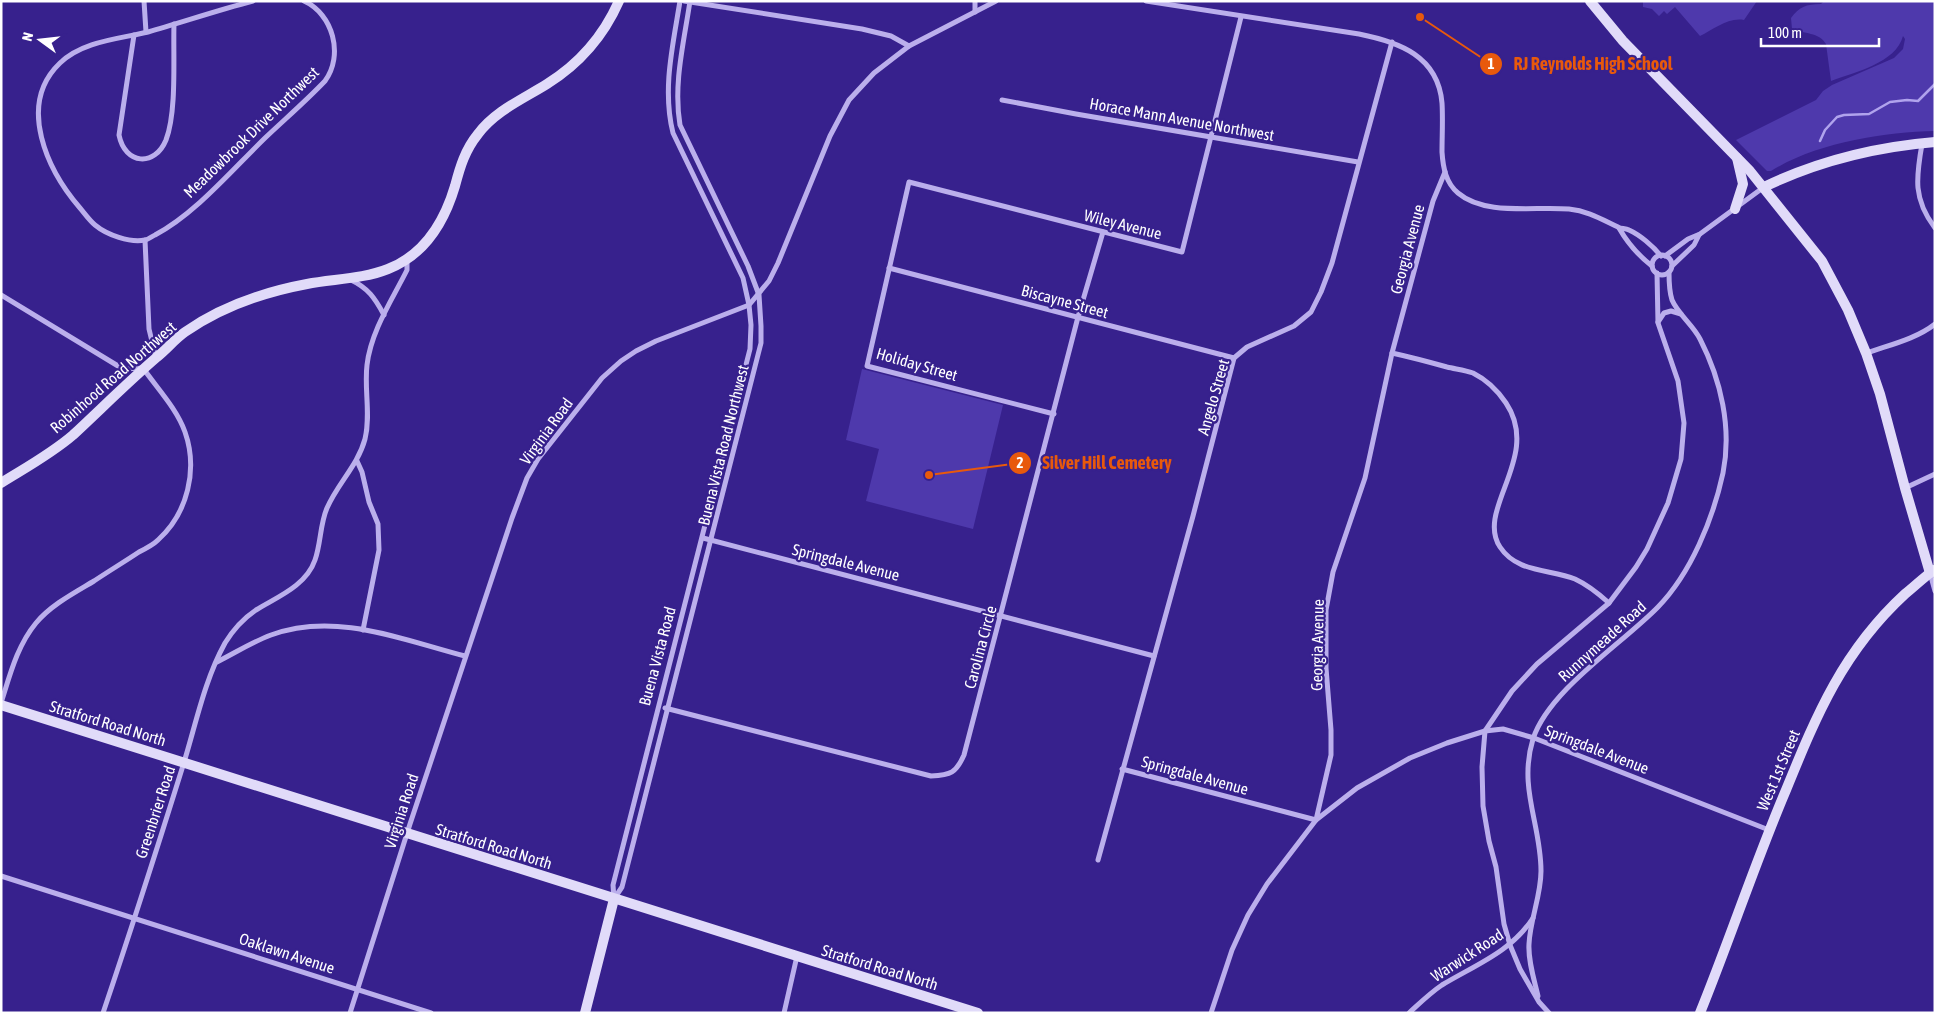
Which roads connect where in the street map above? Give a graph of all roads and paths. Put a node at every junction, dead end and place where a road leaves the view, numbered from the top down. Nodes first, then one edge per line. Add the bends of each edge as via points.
1 (144, 1) edge
2 (253, 1) edge
3 (304, 1) edge
4 (619, 1) edge
5 (680, 1) edge
6 (974, 1) edge
7 (996, 1) edge
8 (1146, 1) edge
9 (1590, 1) edge
10 (688, 2) edge
11 (975, 12) junction
12 (1241, 17) junction
13 (174, 24) junction
14 (146, 32) junction
15 (134, 35) junction
16 (1392, 42) junction
17 (909, 46) junction
18 (1002, 100) dead end
19 (1210, 136) junction
20 (1935, 142) edge
21 (1922, 143) junction
22 (1737, 157) junction
23 (1358, 162) junction
24 (1444, 172) junction
25 (1764, 187) junction
26 (1735, 208) junction
27 (1619, 228) junction
28 (1935, 228) edge
29 (1103, 232) junction
30 (1700, 234) junction
31 (146, 240) junction
32 (1663, 256) junction
33 (407, 259) junction
34 (1652, 266) junction
35 (1672, 266) junction
36 (889, 268) junction
37 (1670, 272) junction
38 (1657, 273) junction
39 (346, 278) junction
40 (1, 295) edge
41 (758, 295) junction
42 (749, 305) junction
43 (1682, 314) junction
44 (384, 315) junction
45 (1078, 317) junction
46 (1658, 323) junction
47 (1935, 324) edge
48 (1392, 353) junction
49 (1866, 353) junction
50 (156, 358) junction
51 (1234, 358) junction
52 (143, 368) junction
53 (1054, 414) junction
54 (356, 461) junction
55 (1935, 474) edge
56 (1, 483) edge
57 (1905, 488) junction
58 (703, 538) junction
59 (711, 540) junction
60 (1932, 571) edge
61 (1935, 591) edge
62 (1610, 603) junction
63 (1002, 615) junction
64 (363, 630) junction
65 (465, 656) junction
66 (1154, 656) junction
67 (216, 662) junction
68 (1, 704) edge
69 (659, 707) junction
70 (668, 709) junction
71 (1485, 731) junction
72 (1534, 738) junction
73 (184, 762) junction
74 (1122, 769) junction
75 (1316, 820) junction
76 (1769, 830) junction
77 (406, 834) junction
78 (1098, 860) dead end
79 (1, 876) edge
80 (614, 899) junction
81 (1534, 915) junction
82 (135, 917) junction
83 (1510, 945) junction
84 (797, 956) junction
85 (357, 989) junction
86 (1539, 1002) junction
87 (104, 1013) edge
88 (350, 1013) edge
89 (431, 1013) edge
90 (585, 1013) edge
91 (784, 1013) edge
92 (978, 1013) edge
93 (1211, 1013) edge
94 (1409, 1013) edge
95 (1549, 1013) edge
96 (1700, 1013) edge

1 - 14 street
2 - 13 street
3 - 31 street, Meadowbrook Drive Northwest via 316,9 327,23 335,51 329,75 313,94 175,224
4 - 33 main road, Robinhood Road Northwest via 605,28 568,69 492,118 477,134 460,166 438,227 426,243
5 - 42 street via 667,90 668,113 673,133 743,278
6 - 11 street
7 - 11 street, Virginia Road
8 - 12 street
9 - 22 main road via 1623,41
10 - 17 street via 862,29 891,36
10 - 41 street, Buena Vista Road Northwest via 677,88 680,125 748,266
11 - 17 street, Virginia Road
12 - 16 street via 1359,34
12 - 19 street, Wiley Avenue
13 - 14 street
13 - 15 street via 172,116 161,150 139,159 126,154 119,135
14 - 15 street
15 - 31 street via 94,45 59,63 45,84 39,116 48,158 71,198 101,229 128,239
16 - 23 street, Angelo Street
16 - 24 street via 1419,57 1436,81 1442,103
17 - 41 street, Virginia Road via 874,73 849,100 830,136 778,262
18 - 19 street, Horace Mann Avenue Northwest
19 - 23 street, Horace Mann Avenue Northwest
19 - 29 street, Wiley Avenue via 1182,252
20 - 21 main road
21 - 25 main road via 1825,162
21 - 28 street via 1917,190 1921,205
22 - 25 main road
22 - 26 main road via 1743,184
23 - 51 street, Angelo Street via 1332,263 1311,312 1294,326 1247,347
24 - 27 street via 1458,194 1479,205 1577,210
24 - 48 street, Georgia Avenue via 1433,201
25 - 26 street
25 - 49 main road via 1822,261
26 - 30 street
27 - 32 street via 1628,230
27 - 34 street
29 - 36 street, Wiley Avenue via 909,182
29 - 45 street, Carolina Circle
30 - 32 street
30 - 35 street via 1694,245
31 - 50 street via 149,329
32 - 34 street via 1654,260
32 - 35 street via 1670,260
33 - 39 main road, Robinhood Road Northwest via 387,270
33 - 44 street, Greenbrier Road via 407,270
34 - 38 street
35 - 37 street
36 - 45 street, Biscayne Street
36 - 53 street, Holiday Street via 867,366
37 - 38 street
37 - 43 street, Runnymeade Road via 1672,301
38 - 46 street, Runnymeade Road
39 - 44 street via 364,286 375,297
39 - 50 main road, Robinhood Road Northwest via 275,291 250,300 205,320
40 - 52 street via 123,369
41 - 42 street, Virginia Road
41 - 59 street, Buena Vista Road Northwest via 759,355
42 - 58 street, Buena Vista Road via 750,350
42 - 65 street, Virginia Road via 656,342 621,361 602,378 551,441 523,489
43 - 46 street via 1664,313
43 - 72 street, Runnymeade Road via 1700,338 1722,399 1726,448 1724,470 1712,511 1690,560 1659,606 1563,693
44 - 54 street, Greenbrier Road via 372,340 367,363 368,426
45 - 51 street, Biscayne Street
45 - 53 street, Carolina Circle
46 - 62 street, Runnymeade Road via 1674,367 1682,405 1681,459 1660,523 1636,567
47 - 49 street via 1902,341
48 - 62 street via 1472,373 1500,394 1512,412 1517,448 1514,466 1494,516 1494,534 1501,548 1516,562 1575,579
48 - 75 street, Georgia Avenue via 1365,478 1333,572 1326,610 1331,754
49 - 57 main road
50 - 52 main road, Robinhood Road Northwest
51 - 66 street, Angelo Street
52 - 56 main road, Robinhood Road Northwest via 71,436
52 - 68 street via 184,430 191,455 191,476 184,501 175,520 158,540 54,606 37,621 18,653
53 - 63 street, Carolina Circle
54 - 64 street via 380,537
54 - 67 street, Greenbrier Road via 327,507 314,562 303,578 239,624
55 - 57 street
57 - 60 main road
58 - 59 street, Springdale Avenue
58 - 69 street, Buena Vista Road
59 - 63 street, Springdale Avenue
59 - 70 street, Buena Vista Road Northwest
60 - 61 street
60 - 76 main road, West 1st Street via 1858,645 1825,700
62 - 71 street, Runnymeade Road via 1537,664 1512,691
63 - 66 street, Springdale Avenue
63 - 70 street, Carolina Circle via 964,755 958,768 946,775 931,776 900,770
64 - 65 street
64 - 67 street via 333,625 292,629 255,642
65 - 77 street, Virginia Road
66 - 74 street, Springdale Avenue
67 - 73 street, Greenbrier Road
68 - 73 main road, Stratford Road North
69 - 70 street, Carolina Circle
69 - 80 street, Buena Vista Road via 613,885
70 - 80 street, Buena Vista Road Northwest via 622,887
71 - 72 street, Springdale Avenue via 1503,730
71 - 75 street, Springdale Avenue via 1410,758 1357,788
71 - 83 street, Runnymeade Road via 1483,806
72 - 76 street, Springdale Avenue
72 - 81 street, Runnymeade Road via 1526,773 1541,873
73 - 77 main road, Stratford Road North
73 - 82 street, Greenbrier Road
74 - 75 street, Springdale Avenue
74 - 78 street
75 - 93 street, Georgia Avenue via 1266,884 1248,915 1232,950
76 - 96 main road, West 1st Street
77 - 80 main road, Stratford Road North
77 - 85 street, Virginia Road
79 - 82 street, Oaklawn Avenue
80 - 84 main road, Stratford Road North
80 - 90 main road, Buena Vista Road
81 - 83 street, Warwick Road
81 - 86 street, Runnymeade Road via 1529,943 1530,963
82 - 85 street, Oaklawn Avenue
82 - 87 street, Greenbrier Road
83 - 86 street, Runnymeade Road
83 - 94 street, Warwick Road via 1442,985
84 - 91 street
84 - 92 main road, Stratford Road North
85 - 88 street, Virginia Road
85 - 89 street, Oaklawn Avenue
86 - 95 street, Runnymeade Road

